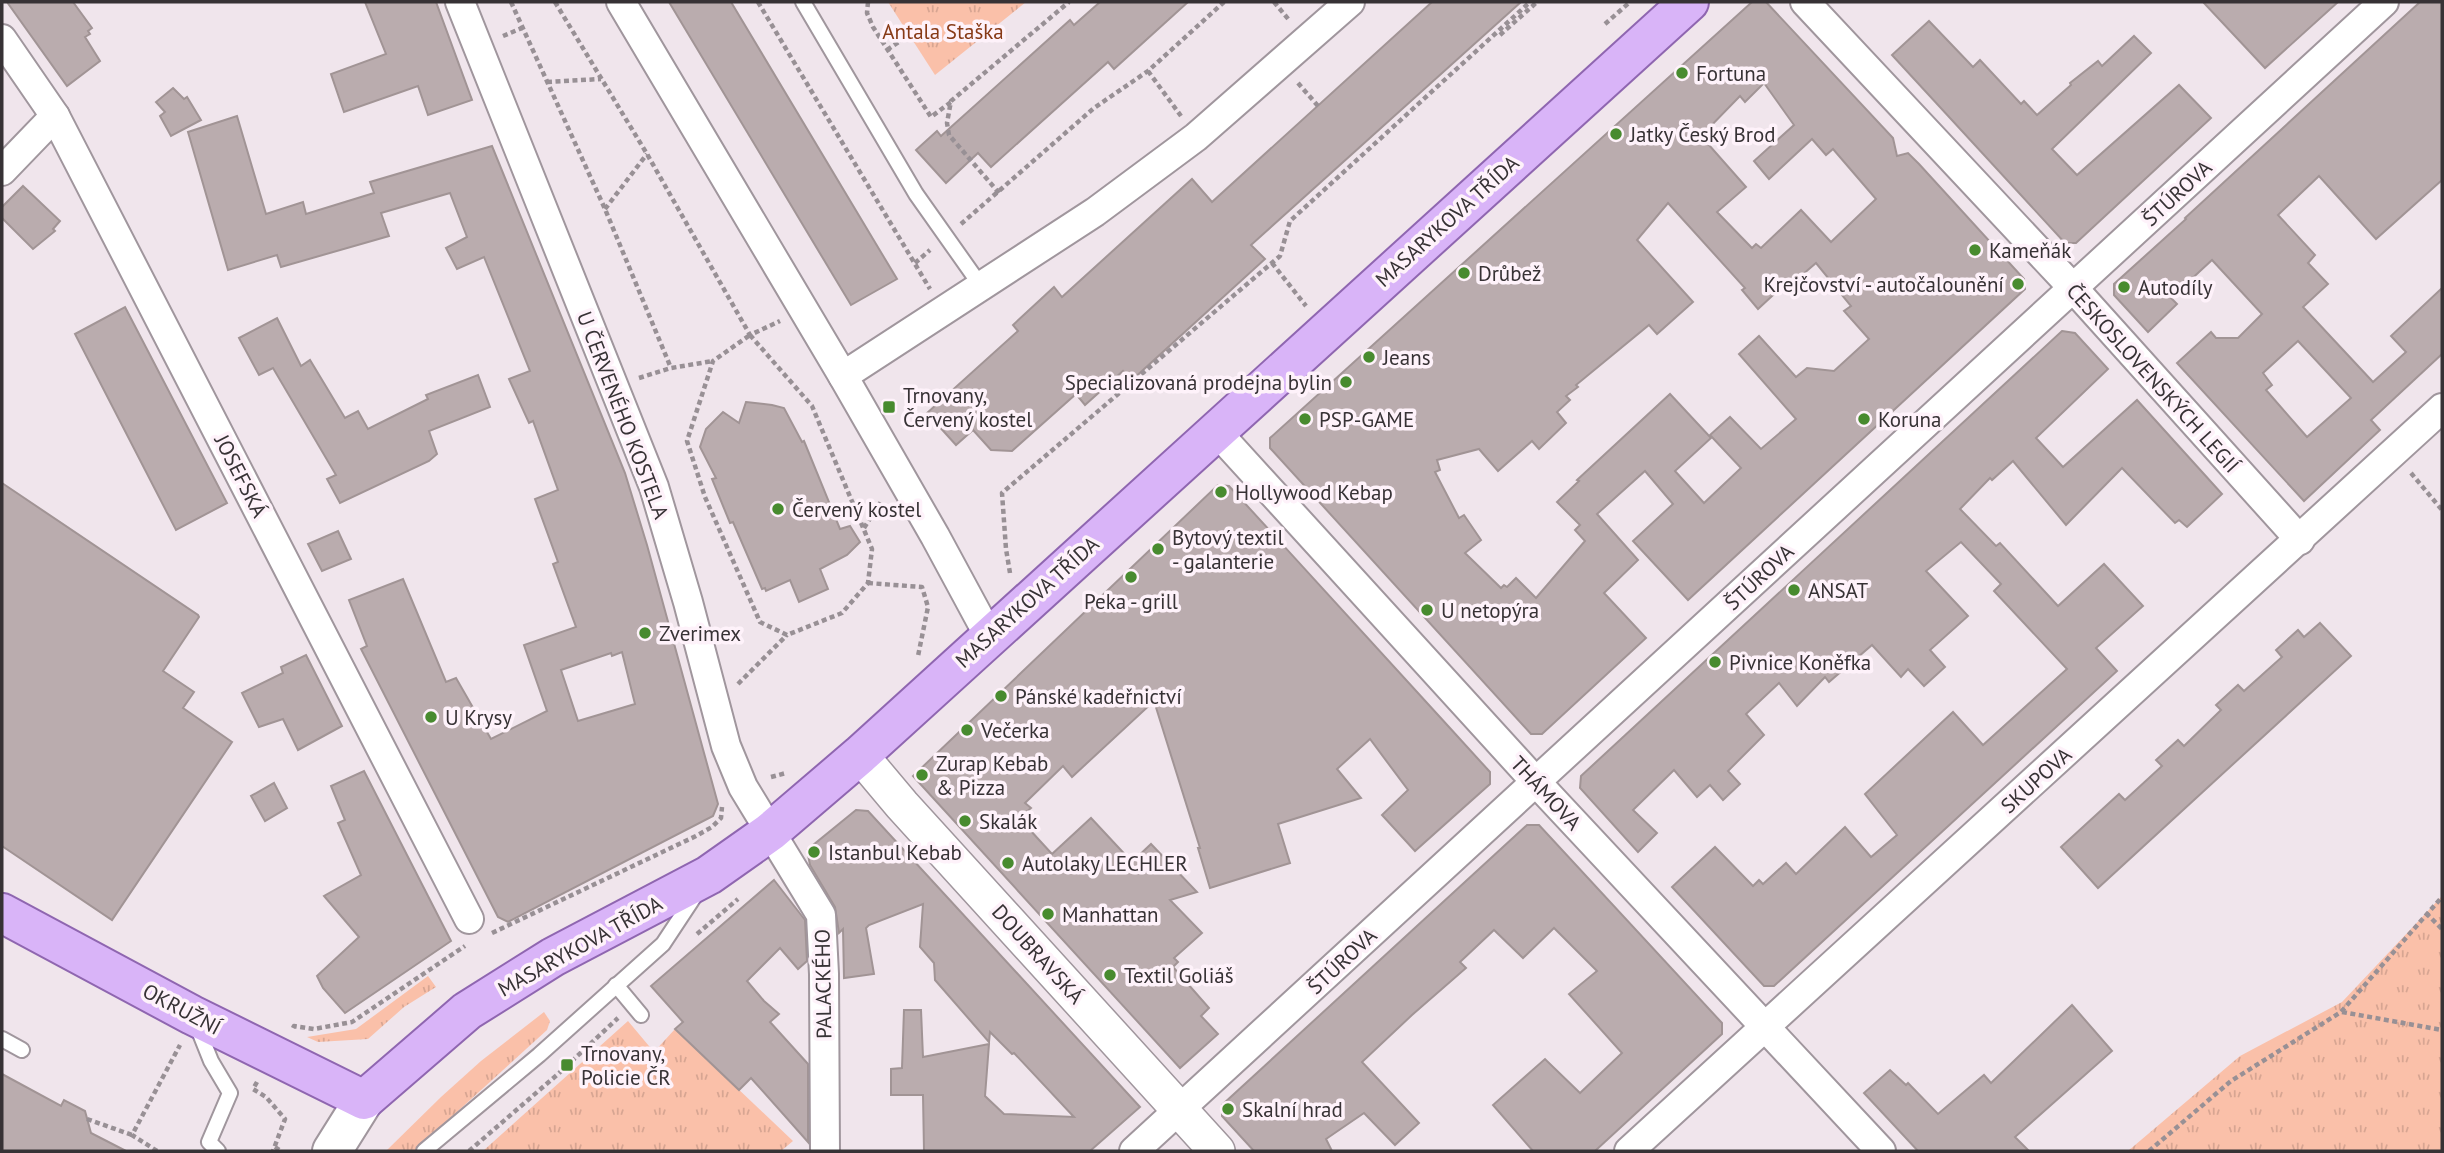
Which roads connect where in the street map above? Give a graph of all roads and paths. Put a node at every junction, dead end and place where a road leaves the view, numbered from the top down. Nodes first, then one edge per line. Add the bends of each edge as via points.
1 (460, 2) edge
2 (511, 2) edge
3 (555, 2) edge
4 (621, 2) edge
5 (758, 2) edge
6 (803, 2) edge
7 (868, 2) edge
8 (1069, 2) edge
9 (1224, 2) edge
10 (1350, 2) edge
11 (1530, 2) edge
12 (1537, 2) edge
13 (1630, 2) edge
14 (1689, 2) edge
15 (1805, 2) edge
16 (2384, 2) edge
17 (1605, 24) dead end
18 (909, 35) dead end
19 (1500, 35) dead end
20 (2, 39) edge
21 (887, 50) junction
22 (1148, 71) junction
23 (601, 79) junction
24 (547, 82) junction
25 (951, 101) junction
26 (55, 116) junction
27 (1196, 137) junction
28 (1357, 150) dead end
29 (647, 154) junction
30 (1361, 155) junction
31 (2, 172) edge
32 (999, 193) junction
33 (605, 209) junction
34 (944, 237) junction
35 (1272, 262) junction
36 (915, 263) junction
37 (981, 286) junction
38 (2074, 289) junction
39 (803, 311) junction
40 (943, 312) junction
41 (1326, 331) junction
42 (750, 335) junction
43 (713, 361) junction
44 (671, 368) junction
45 (843, 376) junction
46 (615, 387) junction
47 (2442, 408) edge
48 (1216, 431) junction
49 (2394, 453) junction
50 (2442, 510) edge
51 (2300, 540) junction
52 (868, 583) junction
53 (1031, 599) junction
54 (989, 636) junction
55 (917, 660) dead end
56 (860, 755) junction
57 (792, 772) dead end
58 (771, 777) dead end
59 (1536, 782) junction
60 (770, 832) junction
61 (696, 836) dead end
62 (709, 875) junction
63 (746, 892) dead end
64 (2442, 897) edge
65 (2, 913) edge
66 (2426, 914) junction
67 (2442, 929) edge
68 (477, 932) junction
69 (695, 935) dead end
70 (616, 985) junction
71 (637, 1010) joint
72 (2341, 1012) junction
73 (1763, 1027) junction
74 (186, 1029) junction
75 (2442, 1031) edge
76 (2, 1039) edge
77 (22, 1050) dead end
78 (273, 1056) junction
79 (364, 1100) junction
80 (1179, 1110) junction
81 (88, 1119) dead end
82 (132, 1135) junction
83 (274, 1149) edge
84 (157, 1151) edge
85 (218, 1151) edge
86 (281, 1151) edge
87 (332, 1151) edge
88 (424, 1151) edge
89 (469, 1151) edge
90 (825, 1151) edge
91 (1134, 1151) edge
92 (1217, 1151) edge
93 (1629, 1151) edge
94 (1881, 1151) edge
95 (2149, 1151) edge

1 - 46 street, U ČERVENÉHO KOSTELA
2 - 24 path
3 - 23 path
4 - 39 street
5 - 36 path
6 - 34 lane
7 - 21 path via 867,13
8 - 25 path
9 - 22 path
10 - 27 street
11 - 30 path
12 - 19 path
13 - 17 path
14 - 41 main road, MASARYKOVA TŘÍDA
15 - 38 street, ČESKOSLOVENSKÝCH LEGIÍ
16 - 38 street, ŠTÚROVA
18 - 21 path
20 - 26 street, JOSEFSKÁ
21 - 25 path via 931,117
22 - 27 path
22 - 32 path via 1094,108
23 - 24 path
23 - 29 path
24 - 33 path
25 - 32 path via 949,135
26 - 31 street
26 - 68 street, JOSEFSKÁ
27 - 37 street via 1095,212
28 - 30 path
29 - 33 path
29 - 42 path
30 - 35 path via 1290,221 1280,256
32 - 34 path
33 - 44 path
34 - 36 path
34 - 37 lane
35 - 41 path
35 - 53 path via 1002,493 1010,573
36 - 40 path
37 - 40 street
38 - 51 street, ČESKOSLOVENSKÝCH LEGIÍ
38 - 59 street, ŠTÚROVA
39 - 42 path
39 - 45 street
40 - 45 street
41 - 48 main road, MASARYKOVA TŘÍDA
42 - 43 path
42 - 52 path via 812,406 872,549
43 - 44 path
43 - 52 path via 687,441 705,497 760,622 787,635 842,613
44 - 46 path
45 - 54 street
46 - 60 street, U ČERVENÉHO KOSTELA via 653,487 726,746 743,787
47 - 49 street, SKUPOVA
48 - 53 main road, MASARYKOVA TŘÍDA
48 - 59 street, THÁMOVA
49 - 50 path
49 - 51 street, SKUPOVA
51 - 73 street, SKUPOVA
52 - 55 path via 922,587 928,607
53 - 54 main road, MASARYKOVA TŘÍDA
54 - 56 main road, MASARYKOVA TŘÍDA
56 - 60 main road, MASARYKOVA TŘÍDA
56 - 80 street, DOUBRAVSKÁ
57 - 58 path
59 - 73 street, THÁMOVA
59 - 80 street, ŠTÚROVA
60 - 62 main road, MASARYKOVA TŘÍDA
60 - 90 street, PALACKÉHO via 821,915
61 - 68 path
62 - 70 lane via 663,944
62 - 79 main road, MASARYKOVA TŘÍDA via 553,957 467,1012
63 - 69 path
64 - 66 path
65 - 74 main road, OKRUŽNÍ
66 - 67 path
66 - 72 path
68 - 78 path via 352,1022 314,1029 294,1026
70 - 71 lane
70 - 88 lane
71 - 89 path
72 - 75 path
72 - 95 path via 2231,1081
73 - 93 street, SKUPOVA
73 - 94 street, THÁMOVA
74 - 78 main road, OKRUŽNÍ
74 - 82 path
74 - 85 lane via 229,1093 209,1142
76 - 77 lane
78 - 79 main road, OKRUŽNÍ
78 - 83 path via 253,1089 267,1097 285,1119
79 - 87 main road, MASARYKOVA TŘÍDA
80 - 91 street, ŠTÚROVA
80 - 92 street, DOUBRAVSKÁ
81 - 82 path
82 - 84 path
83 - 86 path

